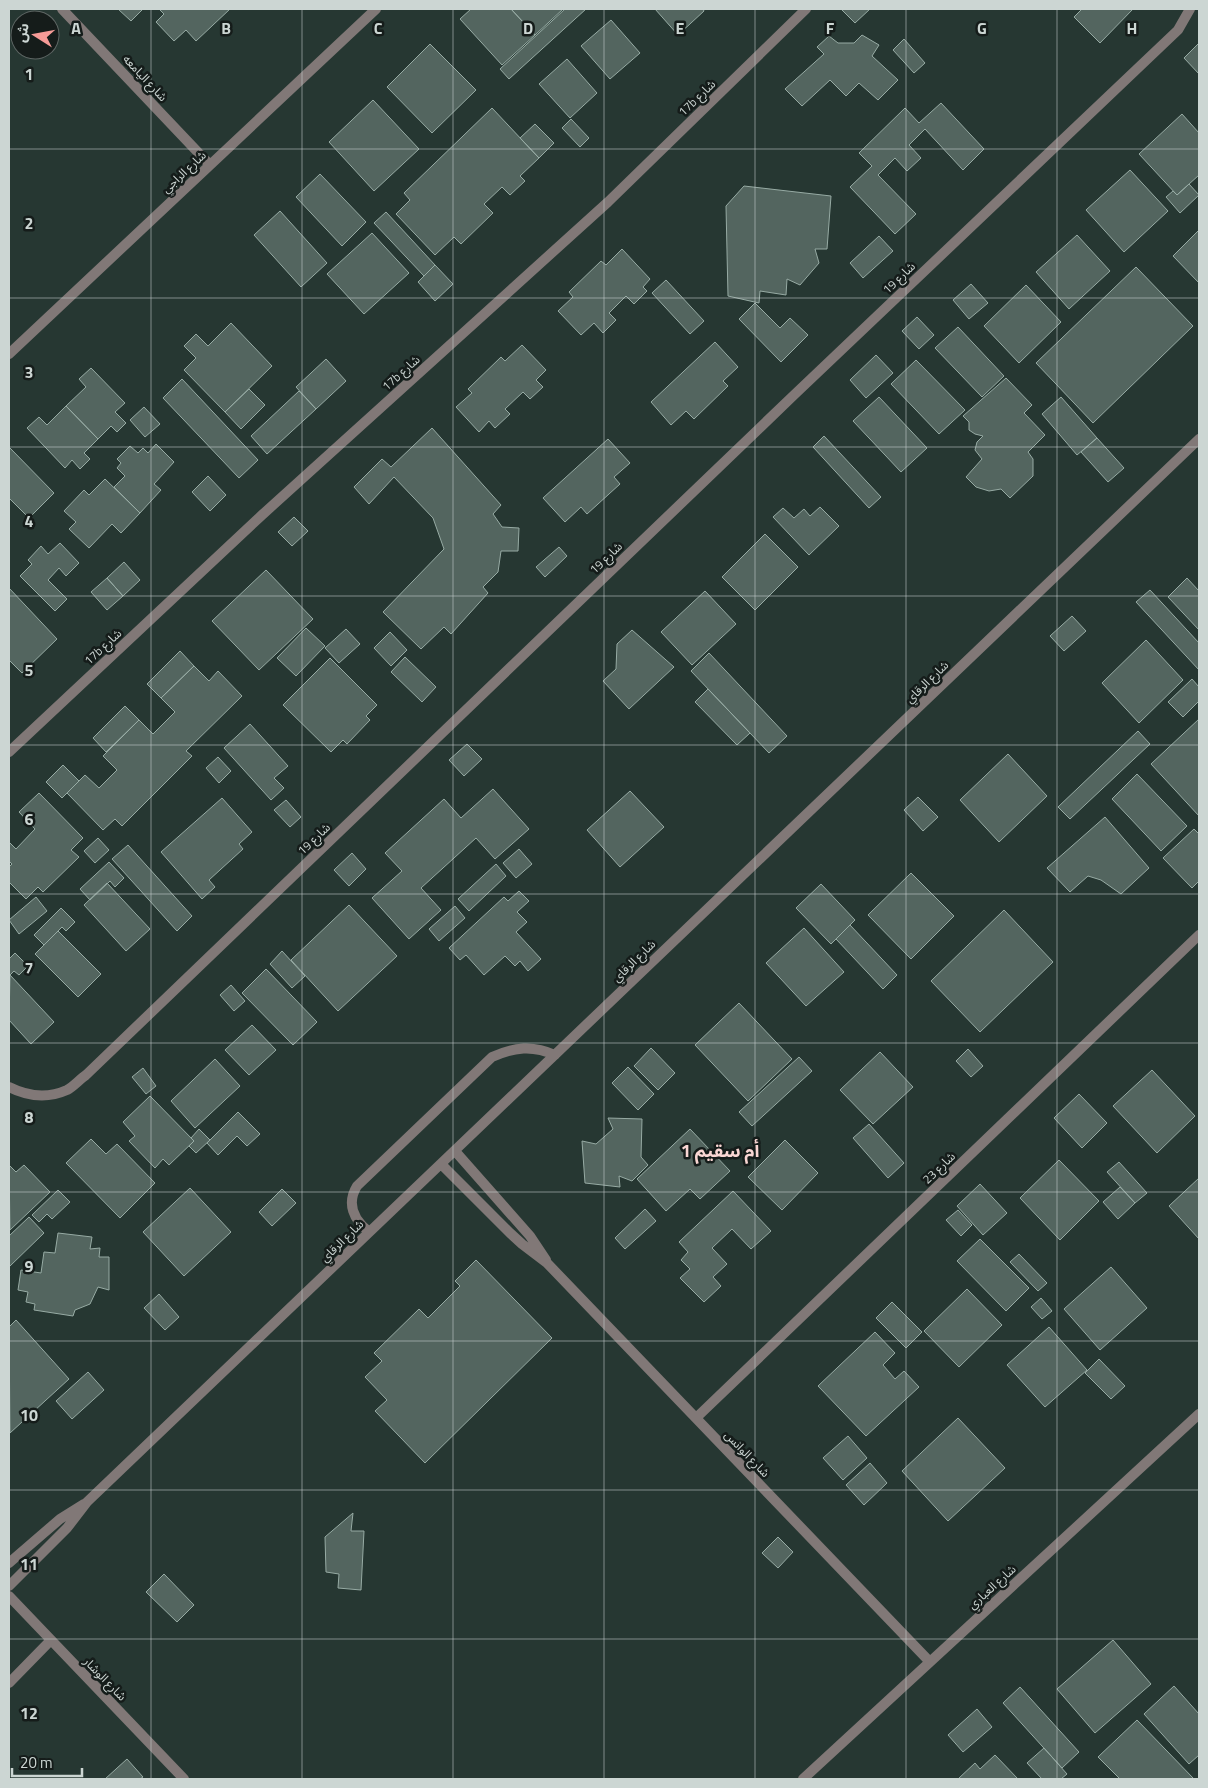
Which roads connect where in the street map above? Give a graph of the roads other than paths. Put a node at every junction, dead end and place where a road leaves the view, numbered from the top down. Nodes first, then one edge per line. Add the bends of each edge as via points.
1 (62, 9) edge
2 (376, 9) edge
3 (806, 9) edge
4 (1190, 9) edge
5 (210, 165) junction
6 (9, 354) edge
7 (1197, 445) edge
8 (9, 752) edge
9 (1199, 935) edge
10 (555, 1055) junction
11 (9, 1087) edge
12 (455, 1151) junction
13 (441, 1164) junction
14 (369, 1232) junction
15 (547, 1263) junction
16 (1199, 1414) edge
17 (696, 1418) junction
18 (87, 1502) junction
19 (9, 1563) edge
20 (9, 1586) edge
21 (9, 1596) edge
22 (51, 1640) junction
23 (930, 1662) junction
24 (9, 1683) edge
25 (184, 1779) edge
26 (803, 1779) edge

1 - 5 street, شارع اليامعه
2 - 5 street, شارع الراجي
3 - 8 street, 17b شارع via 608,202 262,515
4 - 11 street, شارع 19 via 1178,30 86,1074 68,1090 45,1096 22,1094
5 - 6 street, شارع الراجي
7 - 10 street, شارع الرقاي
9 - 17 street, شارع 23
10 - 12 street, شارع الرقاي
10 - 14 street via 530,1047 492,1057 354,1191 354,1216
12 - 13 street, شارع الرقاي
12 - 15 street, شارع الوانس via 530,1236
13 - 14 street, شارع الرقاي
13 - 15 street, شارع الوانس via 510,1233
14 - 18 street, شارع الرقاي
15 - 17 street, شارع الوانس
16 - 23 street, شارع العباري
17 - 23 street, شارع الوانس
18 - 19 street, شارع الرقاي
18 - 20 street, شارع الرقاي via 67,1528
21 - 22 street, شارع الوشار
22 - 24 street
22 - 25 street, شارع الوشار
23 - 26 street, شارع العباري

